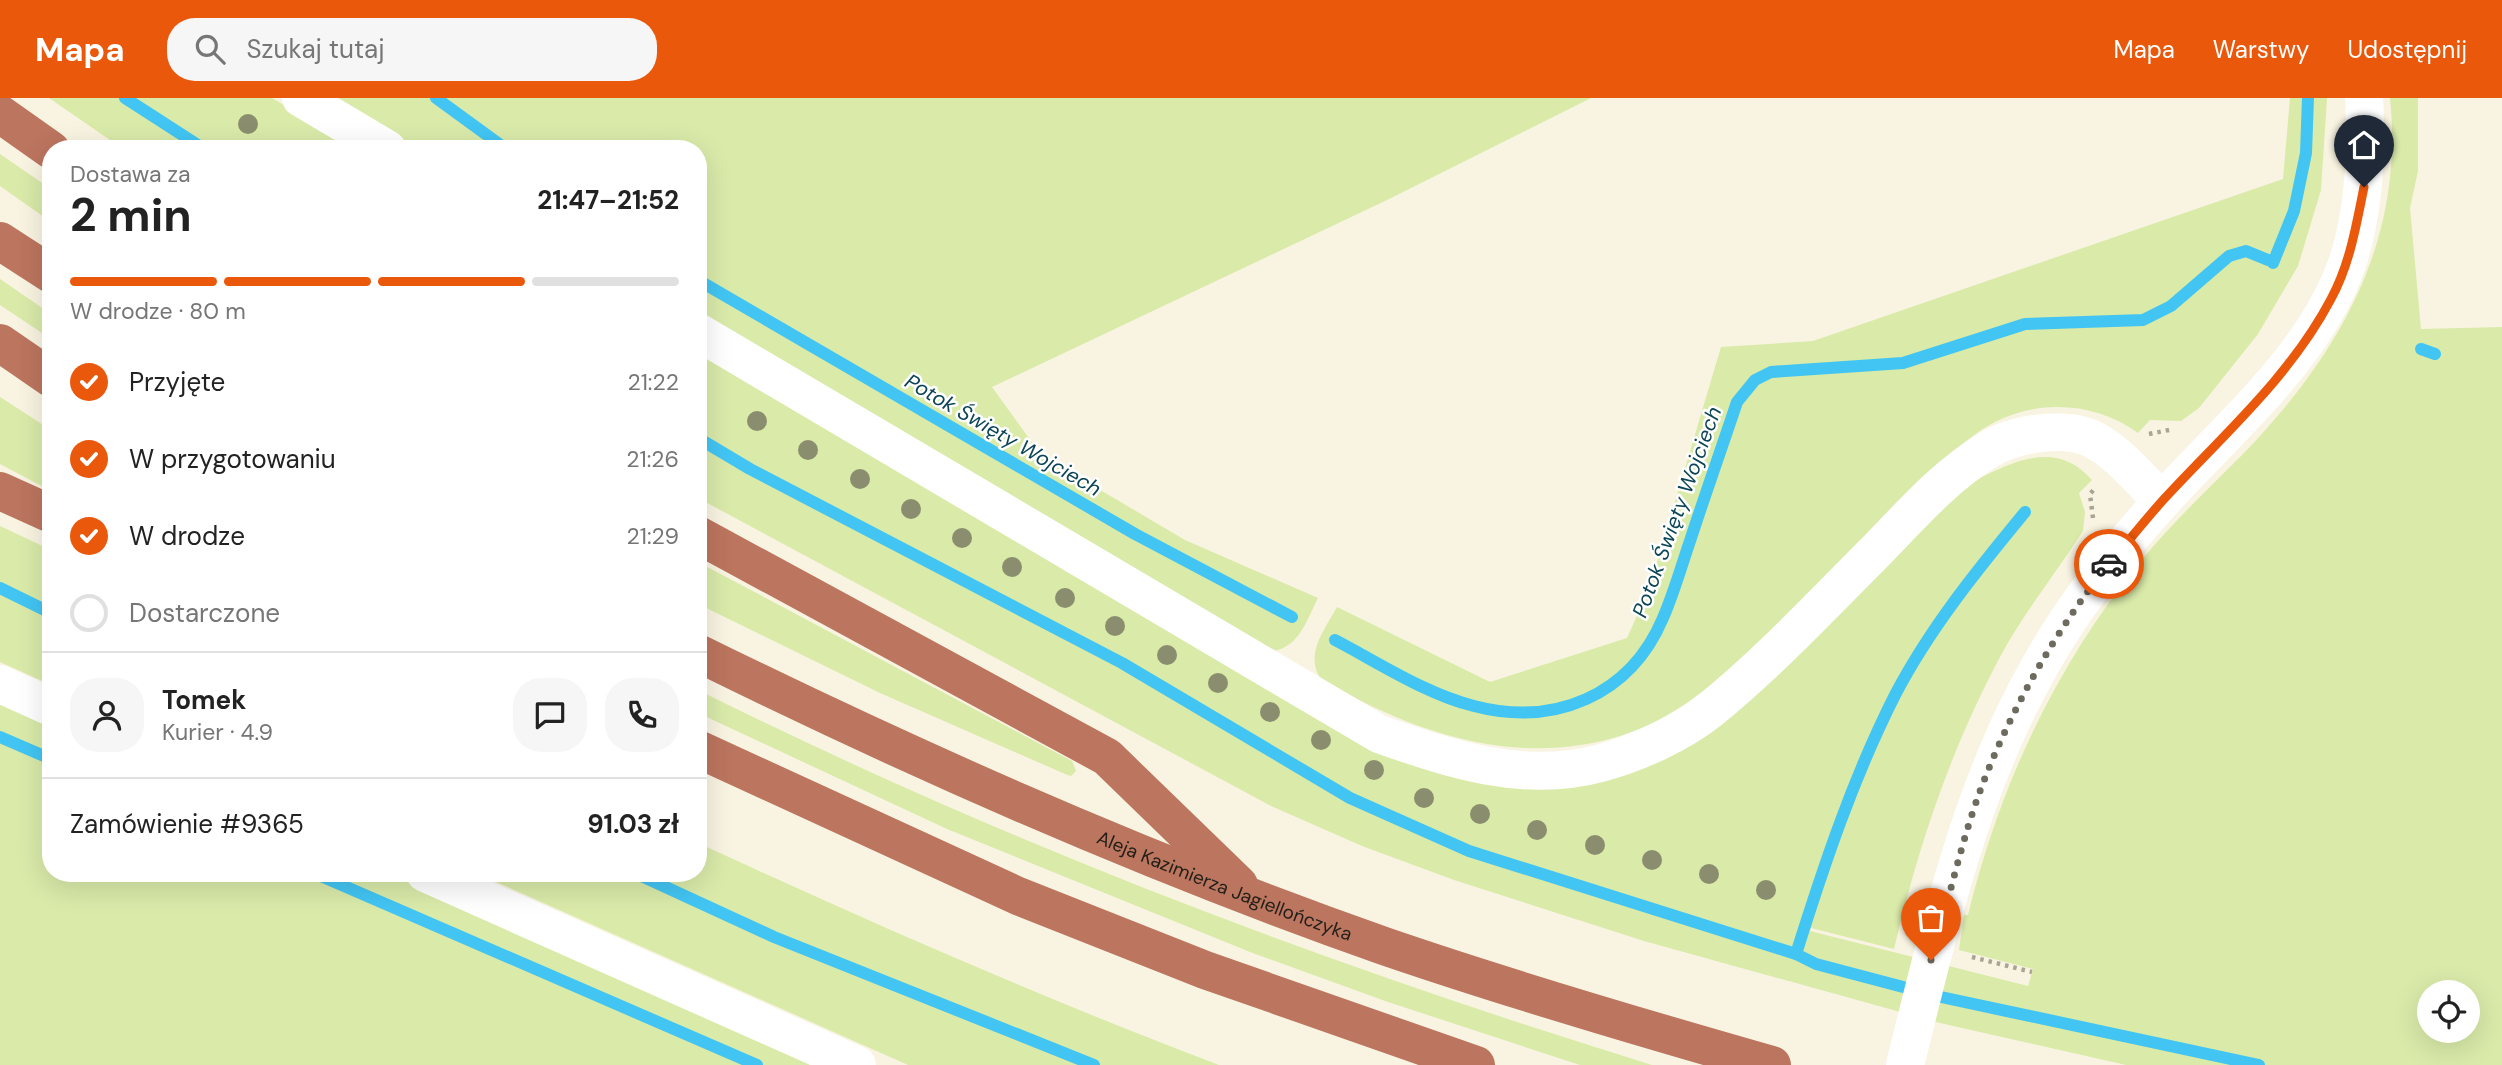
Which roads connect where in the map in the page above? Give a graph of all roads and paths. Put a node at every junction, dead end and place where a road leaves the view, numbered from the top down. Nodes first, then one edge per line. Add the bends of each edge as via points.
1 (301, 98) edge
2 (2364, 98) edge
3 (0, 114) edge
4 (372, 140) edge
5 (42, 144) edge
6 (0, 241) edge
7 (42, 268) edge
8 (707, 337) edge
9 (0, 343) edge
10 (42, 371) edge
11 (0, 491) edge
12 (2162, 501) junction
13 (42, 510) edge
14 (707, 541) edge
15 (707, 657) edge
16 (0, 684) edge
17 (42, 703) edge
18 (707, 753) edge
19 (707, 775) edge
20 (848, 820) junction
21 (445, 882) edge
22 (1251, 896) junction
23 (1950, 958) junction
24 (2032, 972) dead end
25 (857, 1065) edge
26 (1476, 1065) edge
27 (1772, 1065) edge
28 (1905, 1065) edge

1 - 4 street
2 - 12 street via 2364,187 2351,253 2331,299 2268,390
3 - 5 highway
6 - 7 highway
8 - 12 street via 1379,734 1501,770 1599,764 1643,748 1707,712 1787,642 1930,496 1989,449 2043,432 2091,439
9 - 10 highway
11 - 13 highway
12 - 23 street via 2083,596 2028,687 1980,791
14 - 22 highway via 1107,757
15 - 22 highway, Aleja Kazimierza Jagiellończyka via 901,751
16 - 17 street
18 - 20 highway
19 - 20 highway
20 - 26 highway via 1018,896 1193,965
21 - 25 street
22 - 27 highway, Aleja Kazimierza Jagiellończyka via 1450,967
23 - 24 path
23 - 28 street

